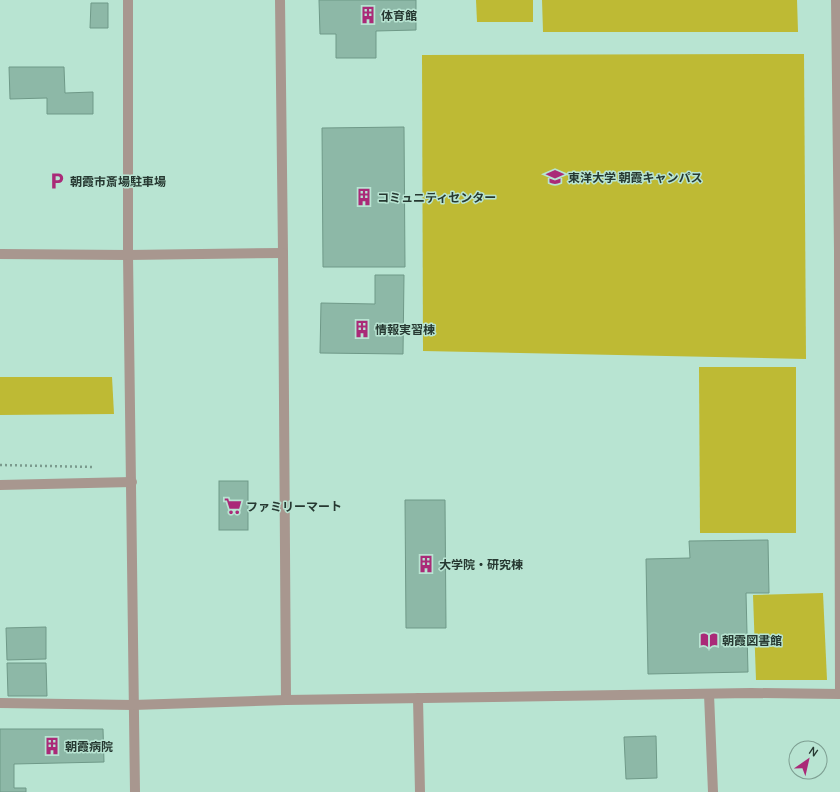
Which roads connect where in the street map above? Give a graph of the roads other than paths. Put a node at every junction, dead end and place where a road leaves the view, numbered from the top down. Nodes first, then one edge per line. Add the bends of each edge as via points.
1 (128, 0) edge
2 (280, 0) edge
3 (836, 0) edge
4 (283, 253) junction
5 (0, 254) edge
6 (128, 255) junction
7 (132, 482) junction
8 (0, 485) edge
9 (709, 694) junction
10 (840, 694) edge
11 (418, 698) junction
12 (286, 700) junction
13 (0, 704) edge
14 (134, 705) junction
15 (135, 792) edge
16 (420, 792) edge
17 (712, 792) edge

1 - 6 street
2 - 4 street
3 - 10 street
4 - 6 street
4 - 12 street
5 - 6 street
6 - 7 street
7 - 8 street
7 - 14 street
9 - 10 street
9 - 11 street
9 - 17 street
11 - 12 street
11 - 16 street
12 - 14 street
13 - 14 street
14 - 15 street

